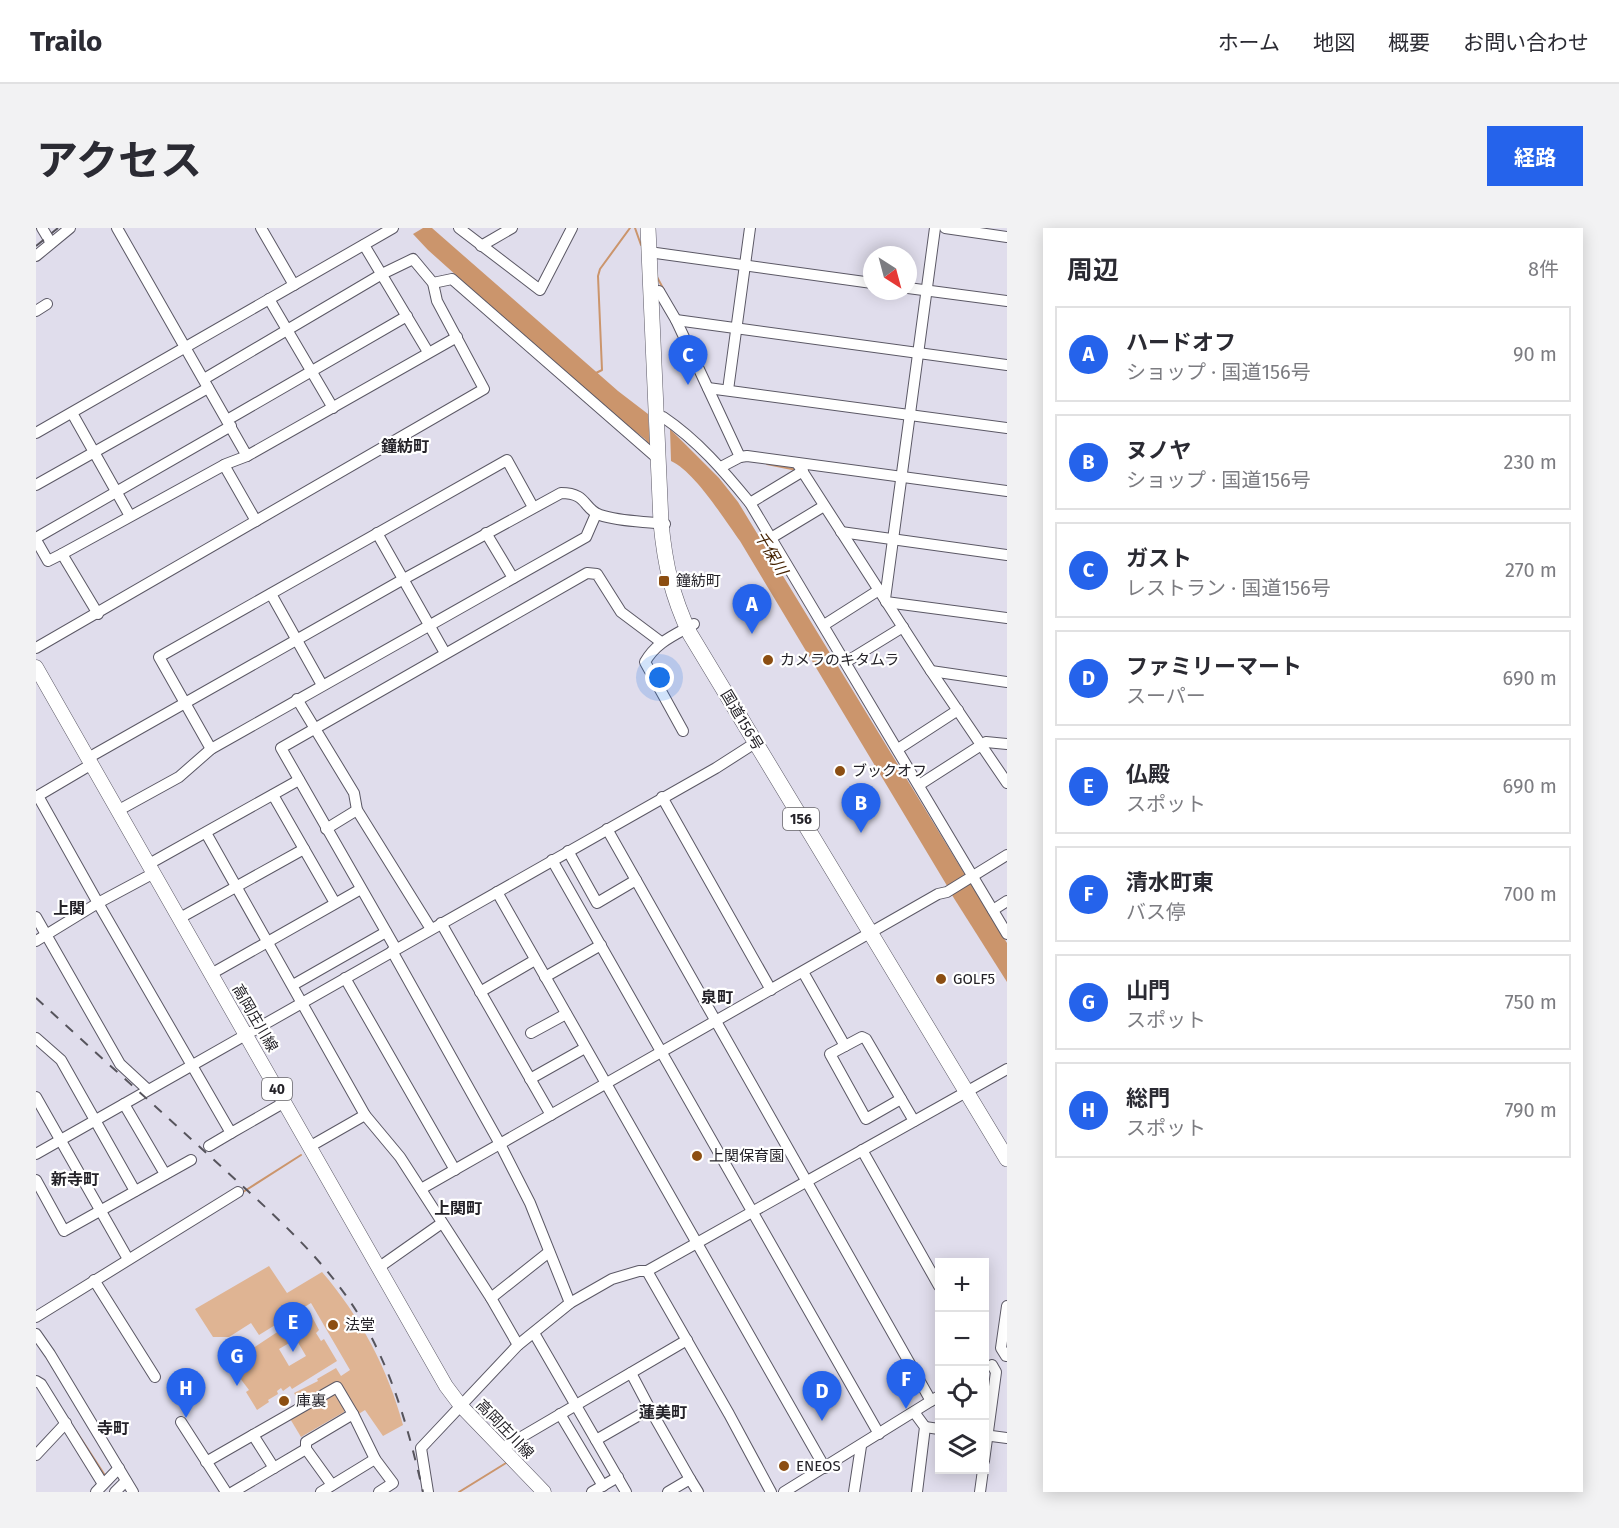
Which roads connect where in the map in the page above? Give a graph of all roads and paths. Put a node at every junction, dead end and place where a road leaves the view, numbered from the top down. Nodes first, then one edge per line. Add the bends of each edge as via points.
1 (42, 228) edge
2 (70, 228) edge
3 (117, 228) edge
4 (261, 228) edge
5 (459, 228) edge
6 (512, 228) edge
7 (572, 228) edge
8 (648, 228) edge
9 (655, 228) edge
10 (750, 228) edge
11 (935, 228) edge
12 (945, 228) edge
13 (388, 230) edge
14 (1007, 237) edge
15 (51, 243) junction
16 (364, 245) junction
17 (481, 246) junction
18 (656, 254) junction
19 (36, 256) edge
20 (744, 265) junction
21 (382, 274) junction
22 (863, 282) edge
23 (433, 283) junction
24 (294, 285) junction
25 (917, 289) edge
26 (927, 290) junction
27 (659, 291) junction
28 (269, 298) junction
29 (1007, 301) edge
30 (47, 304) dead end
31 (36, 311) edge
32 (407, 315) junction
33 (676, 320) junction
34 (736, 328) junction
35 (288, 330) junction
36 (457, 337) junction
37 (185, 347) junction
38 (428, 352) junction
39 (917, 353) junction
40 (1007, 365) edge
41 (311, 369) junction
42 (206, 384) junction
43 (708, 388) junction
44 (728, 390) junction
45 (333, 408) junction
46 (72, 413) junction
47 (909, 414) junction
48 (660, 418) junction
49 (229, 423) junction
50 (1007, 428) edge
51 (36, 434) edge
52 (94, 453) junction
53 (247, 456) junction
54 (660, 456) junction
55 (740, 457) junction
56 (224, 465) junction
57 (721, 467) junction
58 (800, 467) junction
59 (901, 477) junction
60 (36, 485) edge
61 (116, 491) junction
62 (1007, 491) edge
63 (750, 503) junction
64 (824, 506) junction
65 (532, 507) junction
66 (596, 514) junction
67 (130, 516) junction
68 (256, 521) junction
69 (664, 524) junction
70 (842, 532) junction
71 (377, 533) junction
72 (486, 533) junction
73 (771, 538) junction
74 (36, 539) edge
75 (892, 539) junction
76 (39, 552) edge
77 (62, 554) junction
78 (1007, 555) edge
79 (513, 578) junction
80 (402, 580) junction
81 (271, 594) junction
82 (884, 597) junction
83 (98, 614) junction
84 (1007, 618) edge
85 (428, 625) junction
86 (824, 625) junction
87 (690, 626) junction
88 (903, 627) junction
89 (296, 639) junction
90 (661, 642) junction
91 (36, 648) edge
92 (445, 653) junction
93 (846, 662) junction
94 (36, 667) edge
95 (931, 671) junction
96 (1007, 682) edge
97 (322, 685) junction
98 (297, 699) junction
99 (185, 703) junction
100 (958, 710) junction
101 (315, 730) junction
102 (683, 731) dead end
103 (755, 743) junction
104 (1007, 744) edge
105 (981, 745) junction
106 (211, 749) junction
107 (898, 749) junction
108 (89, 761) junction
109 (299, 780) junction
110 (1007, 783) edge
111 (919, 785) junction
112 (273, 795) junction
113 (37, 796) edge
114 (662, 797) junction
115 (118, 810) junction
116 (357, 810) junction
117 (326, 829) junction
118 (607, 829) junction
119 (206, 833) junction
120 (304, 849) junction
121 (568, 851) junction
122 (1007, 855) edge
123 (552, 860) junction
124 (151, 868) junction
125 (971, 878) junction
126 (636, 880) junction
127 (236, 887) junction
128 (361, 889) junction
129 (497, 892) junction
130 (1007, 901) edge
131 (98, 903) junction
132 (335, 903) junction
133 (993, 910) junction
134 (36, 917) edge
135 (180, 918) junction
136 (441, 923) junction
137 (431, 929) junction
138 (873, 931) junction
139 (386, 932) junction
140 (1007, 934) edge
141 (46, 935) junction
142 (36, 941) edge
143 (267, 943) junction
144 (601, 945) junction
145 (394, 950) junction
146 (536, 960) junction
147 (803, 972) junction
148 (211, 974) junction
149 (545, 977) junction
150 (345, 978) junction
151 (293, 986) junction
152 (771, 990) junction
153 (480, 992) junction
154 (303, 1002) junction
155 (566, 1014) junction
156 (717, 1021) junction
157 (531, 1033) dead end
158 (245, 1034) junction
159 (36, 1038) edge
160 (844, 1046) junction
161 (585, 1048) junction
162 (662, 1052) junction
163 (190, 1064) junction
164 (1007, 1069) edge
165 (530, 1079) junction
166 (606, 1084) junction
167 (147, 1089) junction
168 (970, 1089) junction
169 (36, 1097) edge
170 (901, 1099) junction
171 (285, 1102) junction
172 (124, 1104) junction
173 (365, 1115) junction
174 (551, 1115) junction
175 (95, 1120) junction
176 (914, 1121) junction
177 (231, 1133) junction
178 (60, 1140) junction
179 (500, 1144) junction
180 (1007, 1145) edge
181 (208, 1146) dead end
182 (309, 1147) junction
183 (862, 1150) junction
184 (36, 1154) edge
185 (1007, 1158) edge
186 (191, 1160) dead end
187 (455, 1170) junction
188 (165, 1174) junction
189 (36, 1180) edge
190 (807, 1182) junction
191 (421, 1189) junction
192 (135, 1191) junction
193 (238, 1192) dead end
194 (100, 1211) junction
195 (753, 1212) junction
196 (442, 1223) junction
197 (697, 1243) junction
198 (549, 1252) junction
199 (128, 1259) junction
200 (378, 1268) junction
201 (647, 1271) junction
202 (935, 1279) edge
203 (94, 1280) junction
204 (492, 1298) junction
205 (570, 1304) junction
206 (1007, 1306) edge
207 (36, 1317) edge
208 (534, 1333) junction
209 (36, 1334) edge
210 (687, 1340) junction
211 (518, 1345) junction
212 (1006, 1356) edge
213 (989, 1366) edge
214 (989, 1368) edge
215 (631, 1373) junction
216 (155, 1377) dead end
217 (36, 1381) edge
218 (935, 1399) edge
219 (576, 1404) junction
220 (461, 1406) junction
221 (650, 1409) junction
222 (914, 1412) junction
223 (353, 1414) junction
224 (561, 1414) junction
225 (989, 1416) edge
226 (181, 1422) dead end
227 (66, 1423) junction
228 (925, 1427) junction
229 (935, 1428) edge
230 (879, 1434) junction
231 (253, 1435) junction
232 (989, 1435) edge
233 (1007, 1438) edge
234 (596, 1440) junction
235 (861, 1446) junction
236 (306, 1449) junction
237 (501, 1449) junction
238 (36, 1455) edge
239 (375, 1459) junction
240 (206, 1462) junction
241 (119, 1468) junction
242 (274, 1468) junction
243 (825, 1468) junction
244 (982, 1474) edge
245 (618, 1477) junction
246 (690, 1479) junction
247 (126, 1481) junction
248 (332, 1485) junction
249 (603, 1486) junction
250 (100, 1488) edge
251 (789, 1491) edge
252 (115, 1492) edge
253 (133, 1492) edge
254 (226, 1492) edge
255 (233, 1492) edge
256 (321, 1492) edge
257 (379, 1492) edge
258 (428, 1492) edge
259 (544, 1492) edge
260 (592, 1492) edge
261 (626, 1492) edge
262 (668, 1492) edge
263 (698, 1492) edge
264 (771, 1492) edge
265 (854, 1492) edge
266 (917, 1492) edge
267 (980, 1492) edge

1 - 15 street
2 - 15 street
3 - 37 street
4 - 24 street
5 - 17 street
6 - 17 street
7 - 17 street via 540,290
8 - 48 highway, 国道156号 / 156
9 - 18 highway, 国道156号 / 156
10 - 20 street
11 - 26 street
12 - 14 street
13 - 16 street
15 - 19 street
16 - 21 street
16 - 24 street
18 - 20 street
18 - 27 highway, 国道156号 / 156
20 - 22 street
20 - 34 street
21 - 23 street via 413,259
21 - 32 street
21 - 35 street
23 - 36 street via 437,301
23 - 54 street via 452,279
24 - 28 street
25 - 26 street
26 - 29 street
26 - 39 street
27 - 33 street
27 - 48 highway, 国道156号 / 156
28 - 35 street
28 - 37 street
30 - 31 street
32 - 38 street
32 - 41 street
33 - 34 street
33 - 43 street
34 - 39 street
34 - 44 street
35 - 41 street
35 - 42 street
36 - 38 street
36 - 68 street via 484,389
37 - 42 street
37 - 46 street
38 - 45 street
39 - 40 street
39 - 47 street
41 - 45 street
41 - 49 street
42 - 49 street
42 - 52 street
43 - 44 street
43 - 55 street
44 - 47 street
45 - 53 street
46 - 51 street
46 - 52 street
47 - 50 street
47 - 59 street
48 - 54 highway, 国道156号 / 156
48 - 57 street via 678,427
49 - 53 street
49 - 61 street
52 - 60 street
52 - 61 street
53 - 56 street
54 - 69 highway, 国道156号 / 156
55 - 57 street
55 - 58 street
56 - 67 street
56 - 68 street
57 - 63 street
58 - 59 street
58 - 63 street
58 - 64 street
59 - 62 street
59 - 75 street
61 - 67 street
61 - 74 street
63 - 73 street
64 - 70 street
64 - 73 street
65 - 66 street via 561,492 573,493
65 - 71 street via 507,460
65 - 72 street
66 - 69 street
66 - 79 street via 586,537
67 - 77 street
68 - 83 street
69 - 87 highway, 国道156号 / 156 via 669,584
70 - 75 street
70 - 82 street
71 - 80 street
71 - 81 street
72 - 79 street
72 - 80 street
73 - 86 street
74 - 76 street
75 - 78 street
75 - 82 street
76 - 77 street via 48,561
77 - 83 street
79 - 85 street
80 - 85 street
80 - 89 street
81 - 89 street
81 - 99 street via 159,657
82 - 84 street
82 - 86 street
82 - 88 street
83 - 91 street
85 - 92 street
85 - 97 street
86 - 93 street
87 - 90 street
87 - 103 highway, 国道156号 / 156
87 - 138 highway, 国道156号 / 156
88 - 93 street
88 - 95 street
89 - 97 street
89 - 99 street
90 - 92 street via 621,612 597,574 587,573
90 - 102 street via 645,662
92 - 101 street
93 - 107 street
94 - 108 main road, 高岡庄川線 / 40
95 - 96 street
95 - 100 street
97 - 98 street
98 - 101 street
98 - 106 street
99 - 106 street
99 - 108 street
100 - 105 street
100 - 107 street
101 - 109 street via 281,748
101 - 116 street via 354,793
103 - 114 street
103 - 138 highway, 国道156号 / 156
104 - 105 street
105 - 110 street
105 - 111 street
106 - 115 street via 179,777
107 - 111 street
108 - 113 street
108 - 115 main road, 高岡庄川線 / 40
109 - 112 street
109 - 117 street
111 - 125 street
112 - 119 street
112 - 120 street
113 - 131 street
114 - 118 street
114 - 152 street
115 - 124 main road, 高岡庄川線 / 40
116 - 117 street
116 - 137 street
117 - 128 street
118 - 121 street
118 - 126 street
119 - 124 street
119 - 127 street
120 - 127 street
120 - 132 street
121 - 123 street
121 - 126 street via 597,903
122 - 125 street
123 - 129 street
123 - 144 street
124 - 131 street
124 - 135 main road, 高岡庄川線 / 40
125 - 133 street
125 - 138 street
126 - 156 street
127 - 135 street
127 - 143 street
128 - 132 street
128 - 139 street
129 - 136 street
129 - 146 street
130 - 133 street
131 - 141 street
131 - 163 street
132 - 143 street
133 - 140 street
134 - 141 street
135 - 148 main road, 高岡庄川線 / 40
136 - 137 street
136 - 153 street
137 - 145 street
138 - 147 street
138 - 168 highway, 国道156号 / 156
139 - 145 street
139 - 151 street
141 - 142 street
141 - 167 street via 120,1064
143 - 148 street
143 - 151 street
144 - 149 street
144 - 162 street
145 - 150 street
145 - 179 street
146 - 149 street
146 - 153 street
147 - 152 street
147 - 160 street
148 - 158 main road, 高岡庄川線 / 40
149 - 155 street
150 - 154 street
150 - 187 street
151 - 154 street
152 - 156 street
153 - 165 street
154 - 158 street
154 - 173 street
155 - 157 street
155 - 161 street
156 - 162 street
156 - 190 street
158 - 163 street
158 - 171 main road, 高岡庄川線 / 40
159 - 175 street via 61,1060
160 - 170 street via 862,1037 866,1039
160 - 170 street via 830,1054 866,1119
161 - 165 street
161 - 166 street
162 - 166 street
162 - 195 street
163 - 167 street
163 - 177 street
164 - 168 street
165 - 174 street
166 - 174 street
166 - 197 street
167 - 172 street
168 - 176 street
168 - 180 highway, 国道156号 / 156
168 - 185 highway, 国道156号 / 156
169 - 178 street
170 - 176 street
171 - 177 street
171 - 182 main road, 高岡庄川線 / 40
172 - 175 street
172 - 188 street
173 - 182 street
173 - 191 street
174 - 179 street
175 - 178 street
175 - 192 street
176 - 183 street
177 - 181 street
178 - 184 street
178 - 194 street
179 - 187 street
179 - 198 street
182 - 200 main road, 高岡庄川線 / 40
183 - 190 street
183 - 202 street
186 - 188 street
187 - 191 street
188 - 192 street
189 - 194 street via 64,1231
190 - 195 street
190 - 218 street
191 - 196 street
192 - 194 street
193 - 199 street
194 - 199 street
195 - 197 street
195 - 230 street
196 - 200 street
196 - 204 street
197 - 201 street
197 - 243 street
198 - 204 street
198 - 205 street
199 - 203 street
200 - 220 main road, 高岡庄川線 / 40
201 - 205 street via 612,1279
201 - 210 street
203 - 207 street
203 - 216 street
204 - 211 street
205 - 208 street
206 - 212 street via 1001,1348
208 - 211 street
208 - 219 street
209 - 241 street
210 - 215 street
210 - 264 street
211 - 220 street
212 - 213 street
214 - 225 street via 996,1372
215 - 219 street
215 - 221 street
217 - 227 street
218 - 222 street
219 - 224 street
219 - 234 street
220 - 237 main road, 高岡庄川線 / 40
220 - 258 street via 421,1448
221 - 234 street
221 - 246 street
222 - 228 street
222 - 230 street
223 - 231 street via 337,1387
223 - 236 street via 306,1442
223 - 239 street
224 - 237 street
224 - 249 street
226 - 240 street
227 - 238 street
227 - 250 street
228 - 229 street
228 - 266 street
230 - 235 street
231 - 240 street
231 - 242 street
232 - 233 street
234 - 245 street
235 - 243 street
235 - 265 street
236 - 242 street
236 - 248 street
237 - 259 main road, 高岡庄川線 / 40
239 - 248 street
239 - 257 street via 393,1484
240 - 254 street
241 - 247 street
241 - 250 street
242 - 255 street
243 - 251 street
244 - 267 street
245 - 249 street
245 - 261 street
246 - 262 street
246 - 263 street
247 - 252 street
247 - 253 street
248 - 256 street
249 - 260 street

